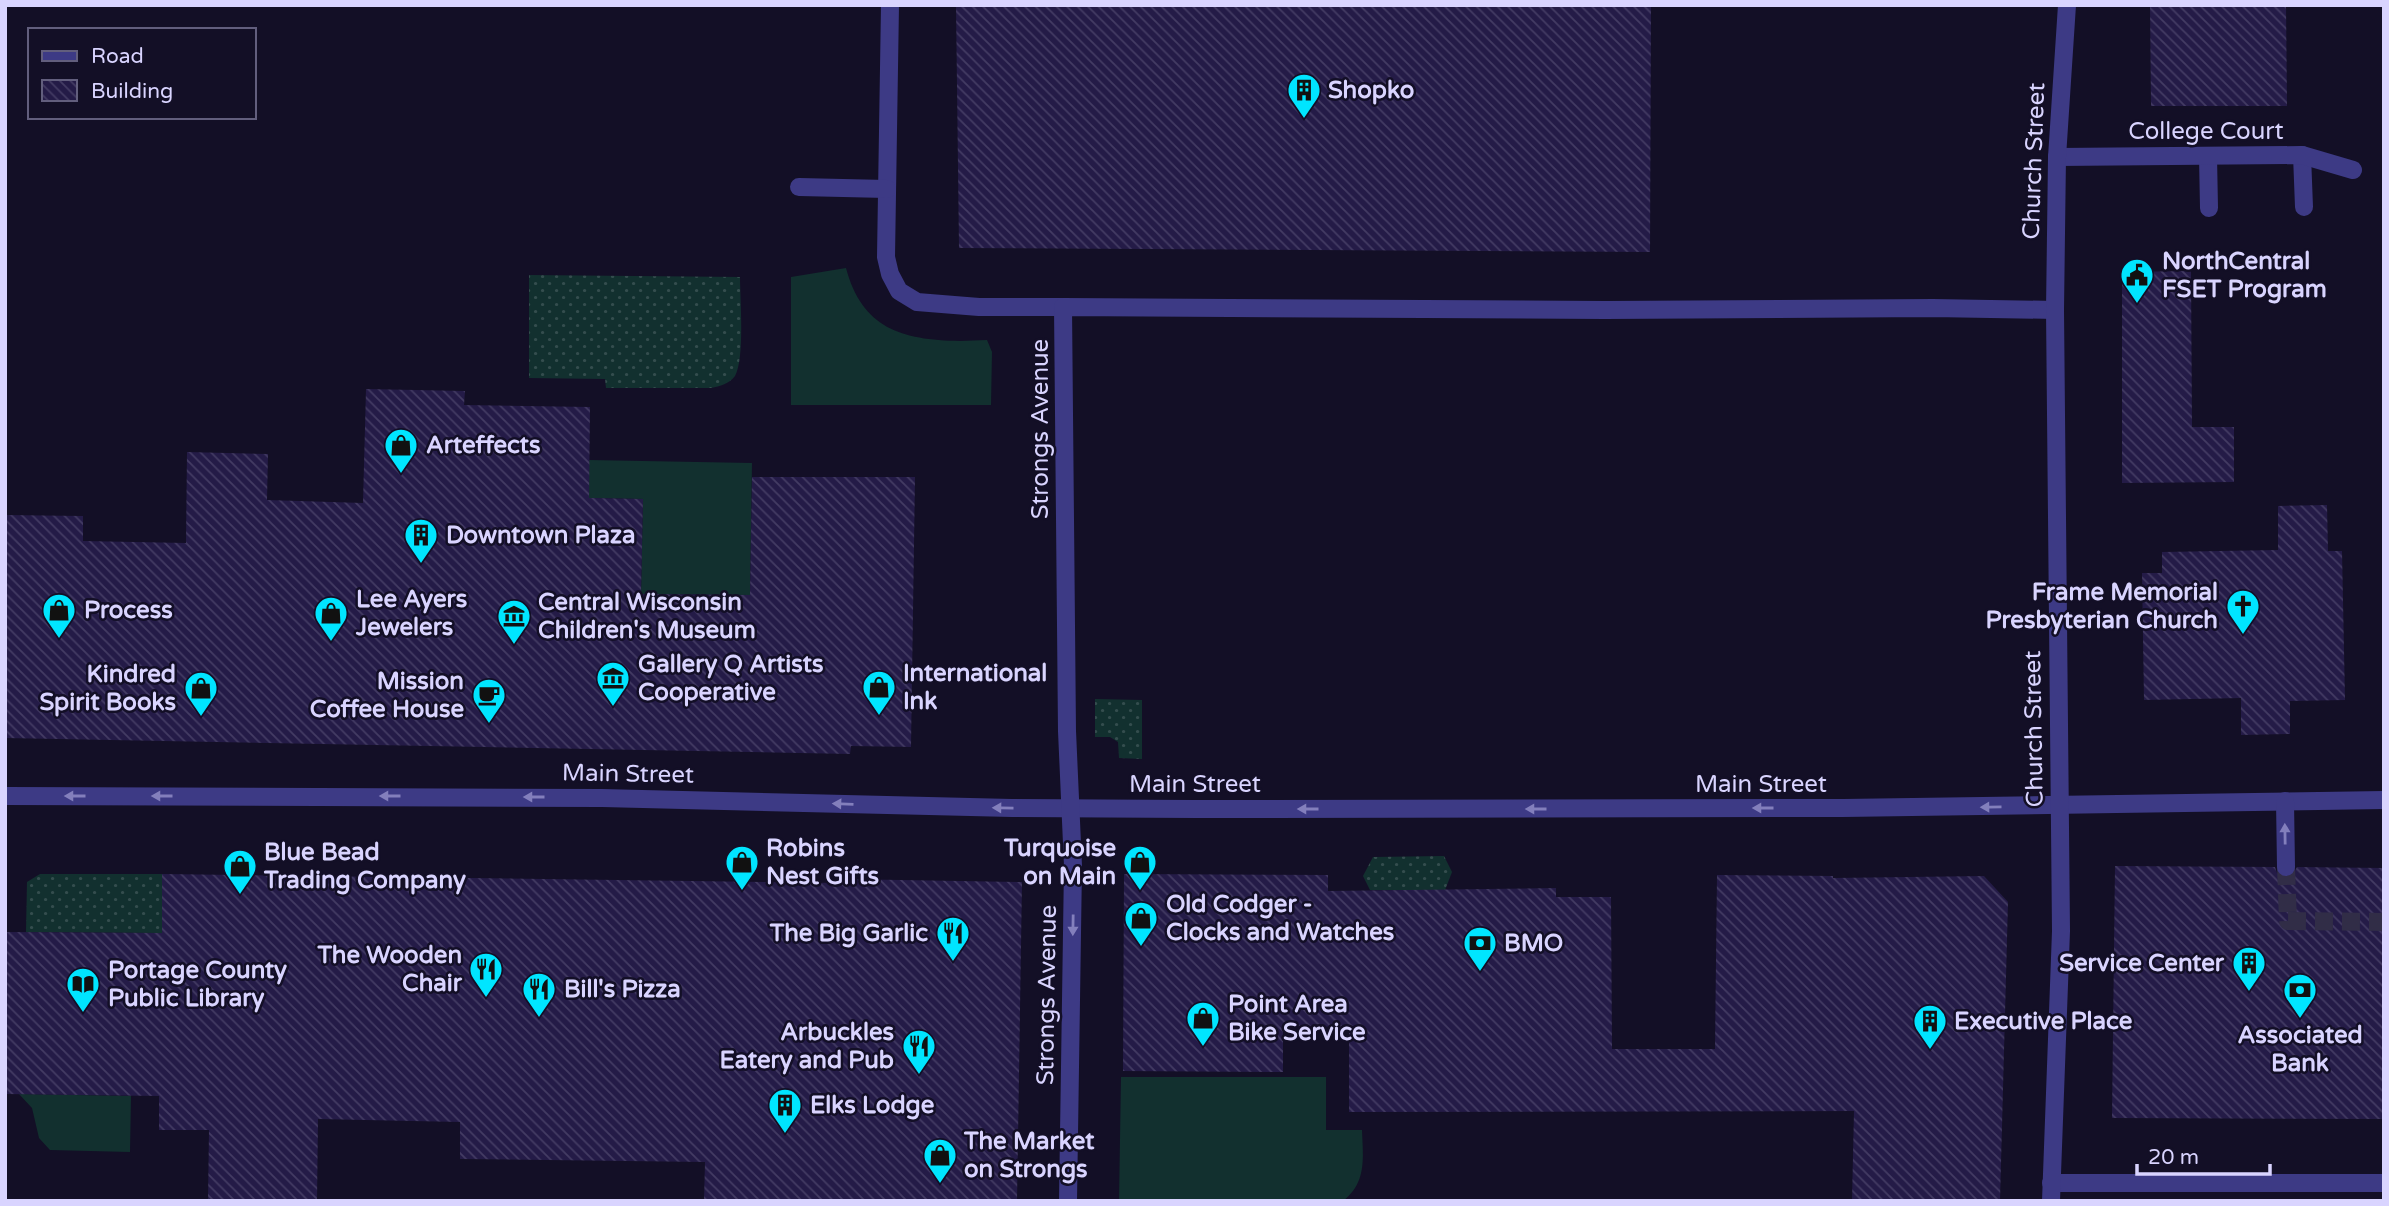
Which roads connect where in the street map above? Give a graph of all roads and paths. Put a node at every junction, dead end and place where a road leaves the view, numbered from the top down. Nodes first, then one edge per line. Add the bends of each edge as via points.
1 (890, 5) edge
2 (2067, 5) edge
3 (2302, 155) junction
4 (2208, 156) junction
5 (2057, 157) junction
6 (2353, 170) dead end
7 (799, 187) dead end
8 (887, 189) junction
9 (2304, 207) dead end
10 (2209, 208) dead end
11 (1063, 307) junction
12 (2055, 310) junction
13 (5, 796) edge
14 (2384, 800) edge
15 (2285, 801) junction
16 (2059, 806) junction
17 (1071, 808) junction
18 (2286, 867) tunnel mouth
19 (2384, 1183) edge
20 (2051, 1192) edge
21 (1069, 1201) edge

1 - 8 street
2 - 5 street, Church Street
3 - 4 street, College Court
3 - 6 street, College Court
3 - 9 street
4 - 5 street, College Court
4 - 10 street
5 - 12 street, Church Street
7 - 8 street
8 - 11 street via 886,257 899,291 916,302 942,305
11 - 12 street, Strongs Avenue
11 - 17 street, Strongs Avenue
12 - 16 street, Church Street
17 -> 13 street, Main Street via 602,798
14 - 15 street, Main Street
15 - 16 street, Main Street
18 -> 15 street
16 -> 17 street, Main Street
16 - 20 street, Church Street via 2061,931
17 -> 21 street, Strongs Avenue
19 - 20 street

